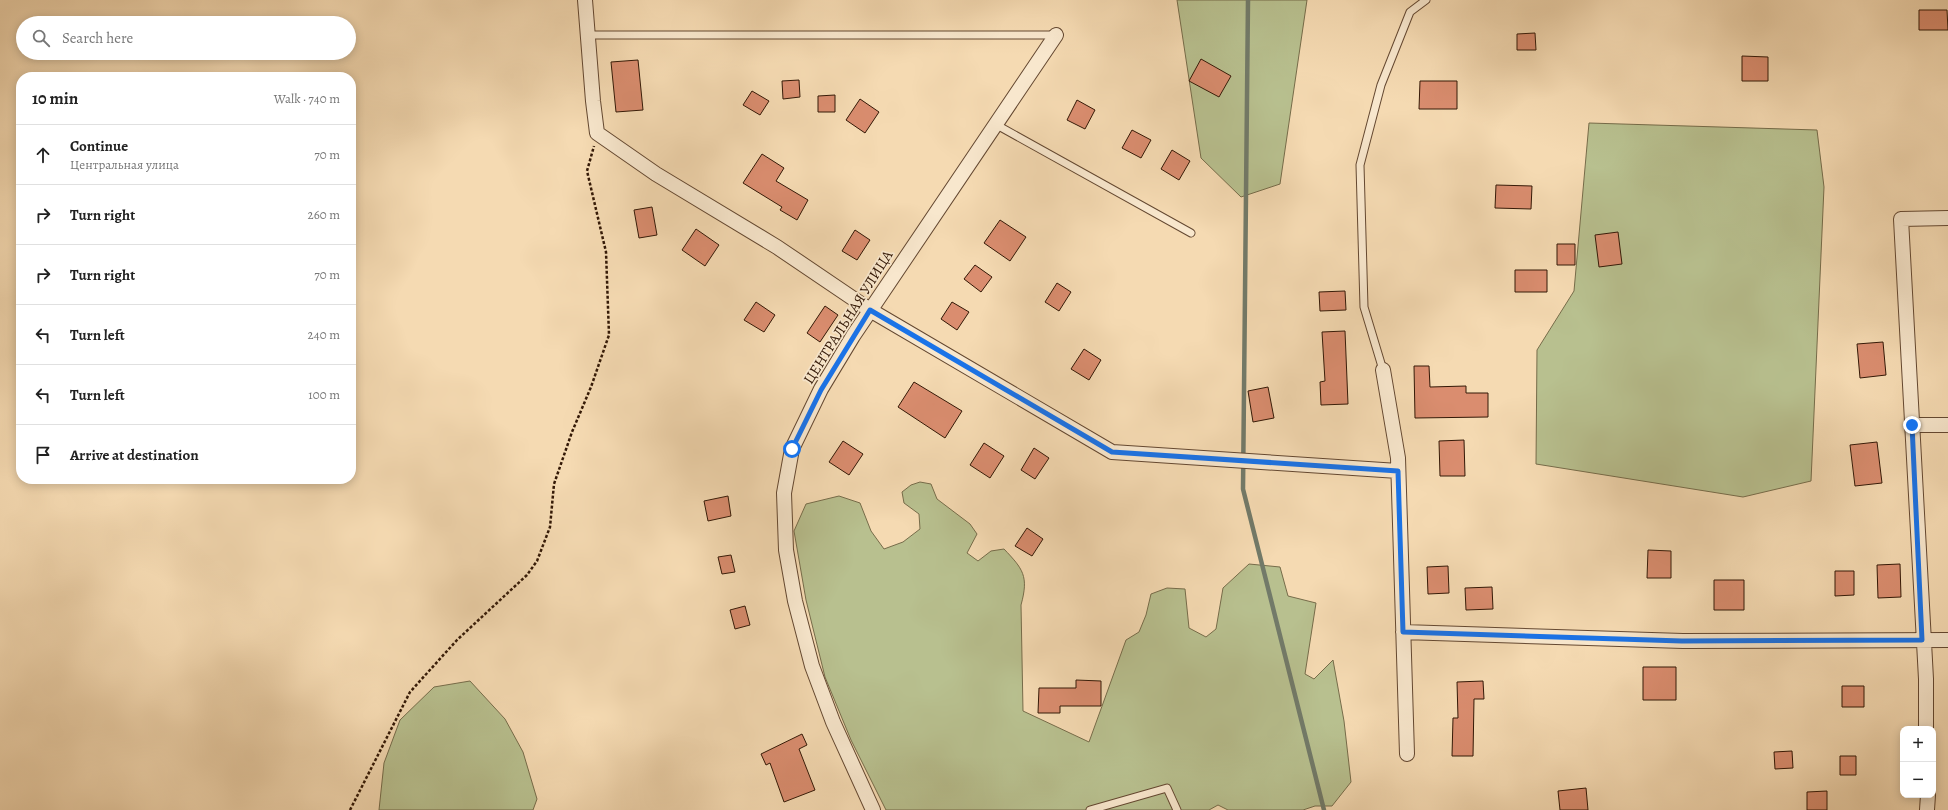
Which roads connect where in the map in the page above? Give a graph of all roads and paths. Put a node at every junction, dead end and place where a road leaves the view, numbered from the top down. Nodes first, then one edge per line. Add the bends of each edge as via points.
1 (585, 0) edge
2 (1426, 0) edge
3 (1056, 34) joint
4 (587, 35) junction
5 (995, 124) junction
6 (597, 133) junction
7 (1948, 218) edge
8 (1192, 233) dead end
9 (870, 310) junction
10 (1383, 370) joint
11 (1912, 425) junction
12 (1948, 425) edge
13 (1398, 471) junction
14 (1403, 632) junction
15 (1922, 640) junction
16 (1948, 640) edge
17 (1926, 726) edge
18 (1407, 754) dead end
19 (1928, 798) edge
20 (350, 810) edge
21 (873, 810) edge
22 (1090, 810) edge
23 (1177, 810) edge
24 (1927, 810) edge

1 - 4 street
2 - 10 lane via 1410,12 1407,19 1381,86 1360,165 1364,307
3 - 4 lane
3 - 5 street, ЦЕНТРАЛЬНАЯ УЛИЦА
4 - 6 street
5 - 8 lane
5 - 9 street, ЦЕНТРАЛЬНАЯ УЛИЦА
6 - 9 street via 656,174 777,247
6 - 20 path via 587,170 606,252 609,335 554,484 550,527 537,561 527,575 456,640 410,692
7 - 11 street via 1901,219
9 - 13 street via 1112,452
9 - 21 street, ЦЕНТРАЛЬНАЯ УЛИЦА via 821,390 792,449 784,494 786,550 795,601 812,666 833,722
10 - 13 street
11 - 12 street
11 - 15 street
13 - 14 street
14 - 15 street via 1682,641
14 - 18 street
15 - 16 street
15 - 17 street via 1926,679
19 - 24 street
22 - 23 lane via 1166,788

